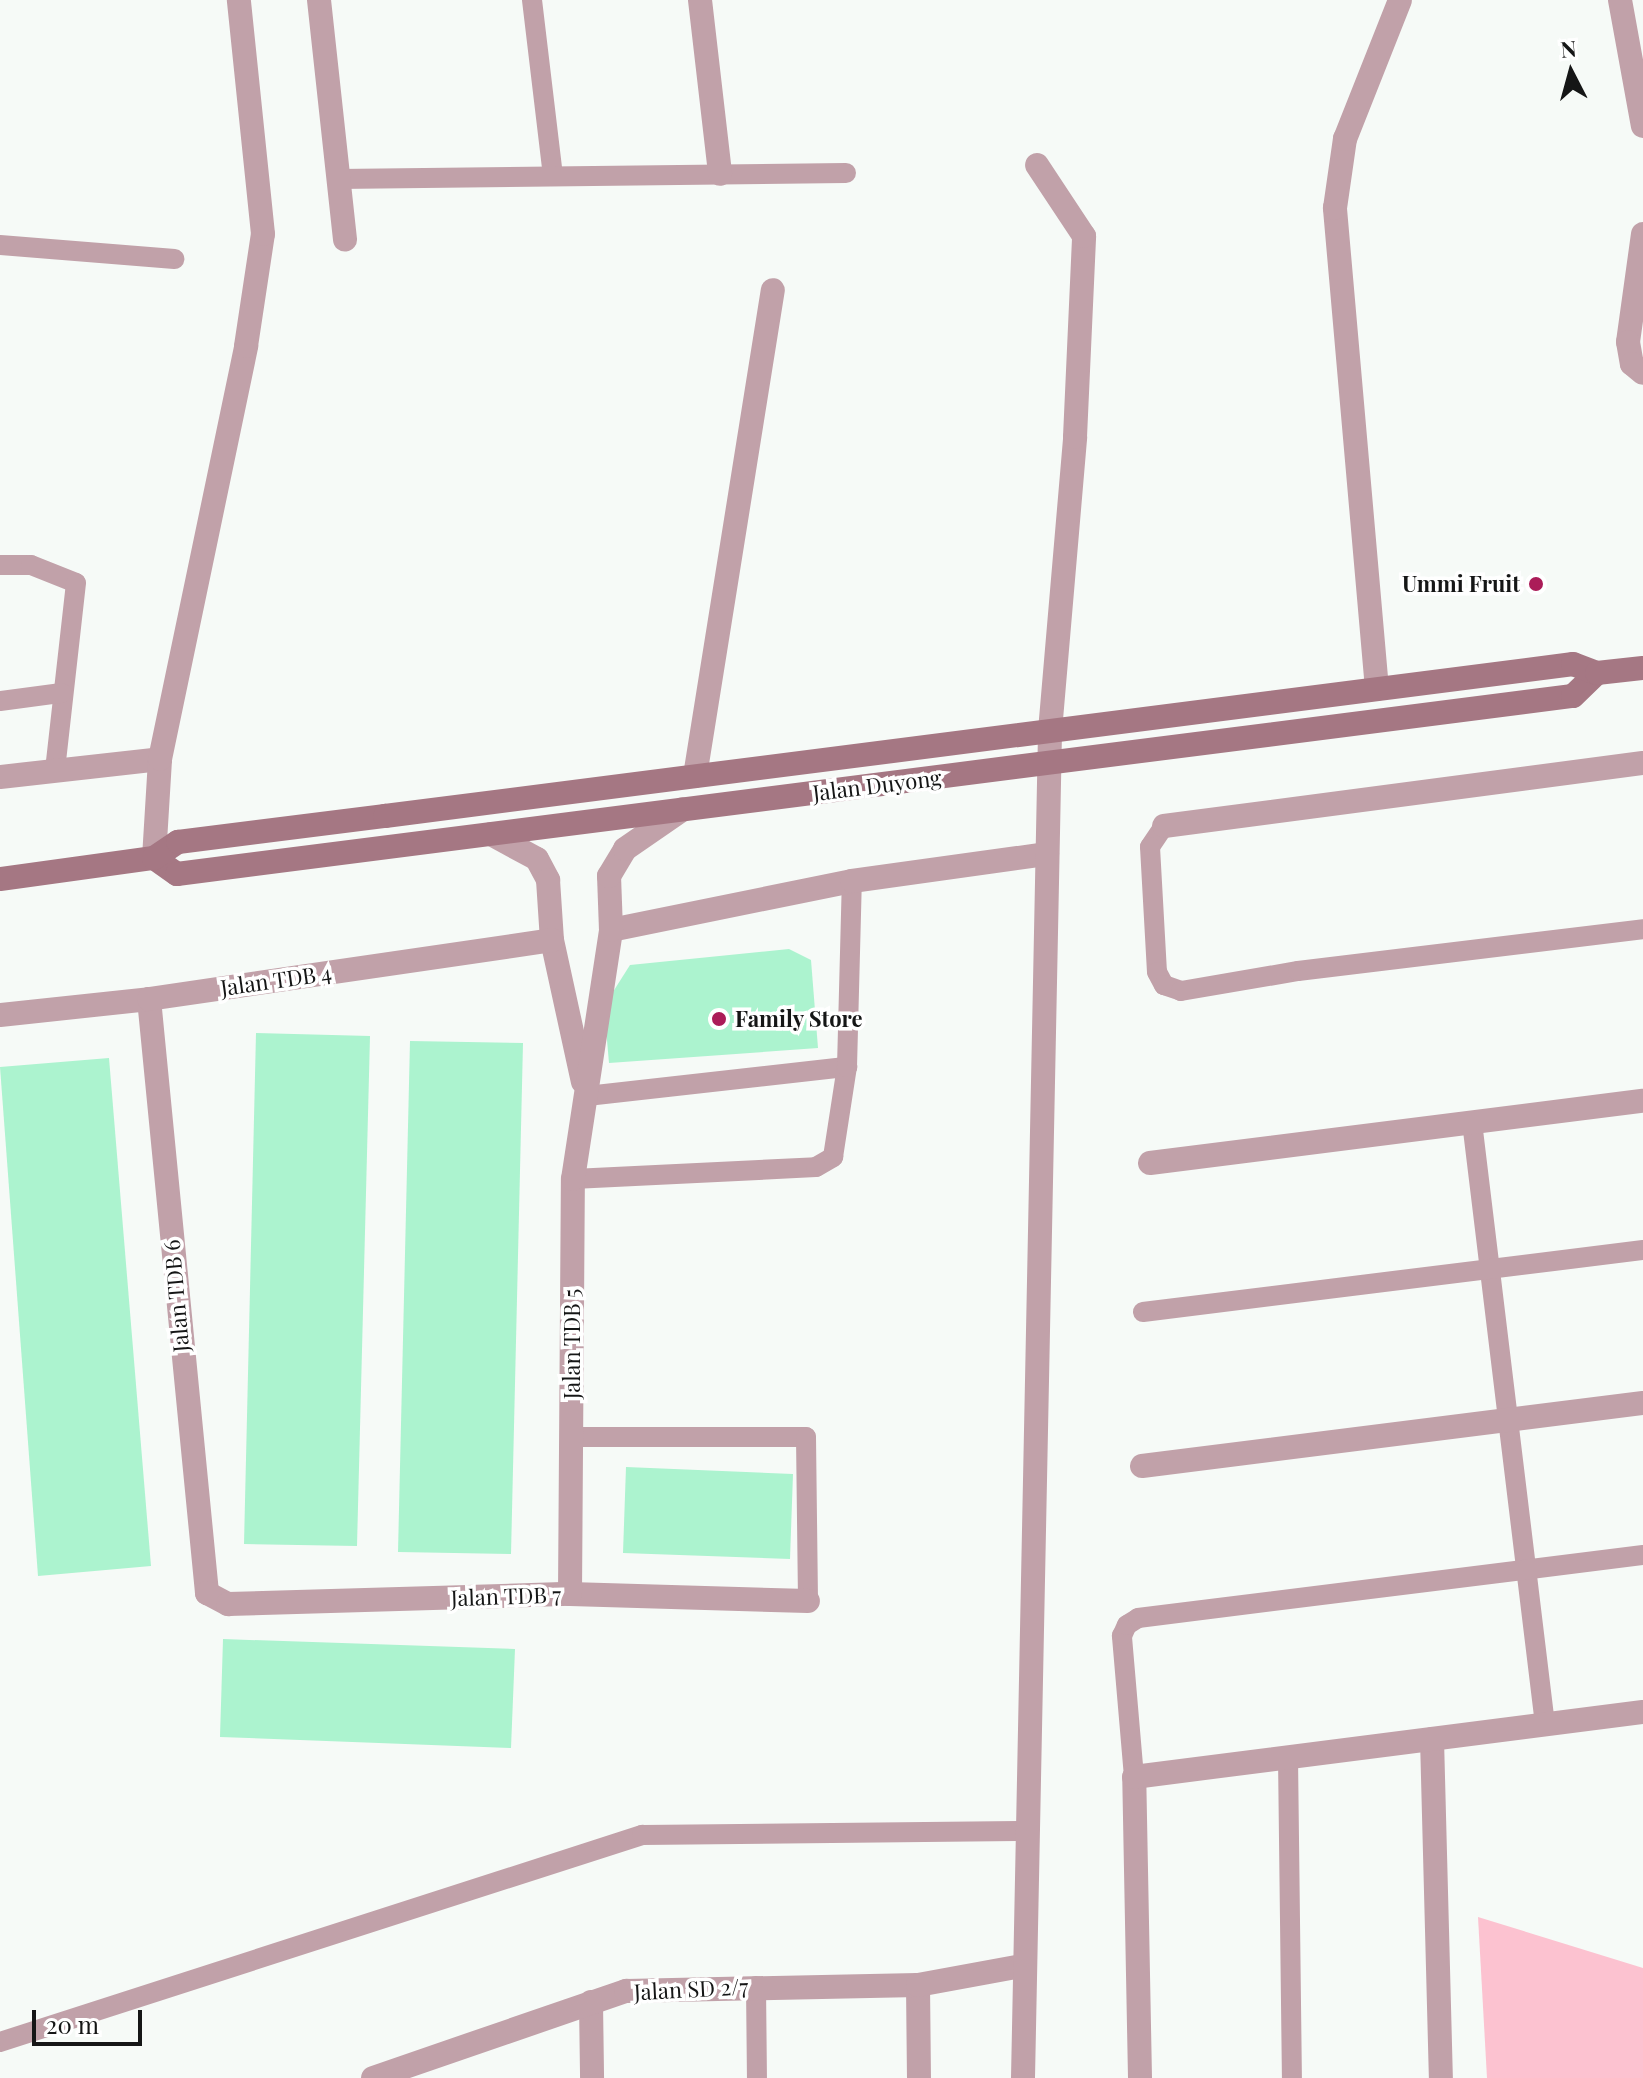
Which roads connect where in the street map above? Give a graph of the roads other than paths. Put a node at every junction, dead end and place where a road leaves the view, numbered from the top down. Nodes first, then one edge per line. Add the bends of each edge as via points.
1 (239, 0) edge
2 (319, 0) edge
3 (532, 0) edge
4 (700, 0) edge
5 (1400, 0) edge
6 (1620, 0) edge
7 (1643, 126) edge
8 (1037, 165) dead end
9 (846, 173) dead end
10 (720, 174) junction
11 (553, 176) junction
12 (338, 179) junction
13 (1643, 234) edge
14 (345, 240) dead end
15 (0, 245) edge
16 (174, 259) dead end
17 (773, 290) dead end
18 (1643, 373) edge
19 (0, 565) edge
20 (1643, 668) edge
21 (1597, 673) junction
22 (1377, 689) junction
23 (61, 693) junction
24 (0, 701) edge
25 (1050, 731) junction
26 (160, 759) junction
27 (1049, 763) junction
28 (1643, 763) edge
29 (55, 771) junction
30 (695, 776) junction
31 (0, 777) edge
32 (683, 809) junction
33 (1164, 826) joint
34 (491, 834) junction
35 (1047, 854) junction
36 (154, 858) junction
37 (0, 879) edge
38 (852, 881) junction
39 (1643, 929) edge
40 (611, 930) junction
41 (552, 940) junction
42 (149, 999) junction
43 (0, 1015) edge
44 (847, 1067) junction
45 (587, 1096) junction
46 (1643, 1101) edge
47 (1472, 1122) junction
48 (1150, 1163) dead end
49 (573, 1179) junction
50 (1643, 1250) edge
51 (1490, 1271) junction
52 (1143, 1312) dead end
53 (1643, 1403) edge
54 (1508, 1420) junction
55 (571, 1437) junction
56 (1142, 1466) dead end
57 (1643, 1555) edge
58 (1526, 1569) junction
59 (207, 1593) joint
60 (570, 1594) junction
61 (808, 1601) joint
62 (1643, 1712) edge
63 (1545, 1724) junction
64 (1432, 1739) junction
65 (1288, 1757) junction
66 (1134, 1777) junction
67 (1025, 1831) junction
68 (1022, 1966) junction
69 (918, 1985) junction
70 (756, 1986) junction
71 (591, 2002) junction
72 (0, 2042) edge
73 (373, 2078) edge
74 (592, 2078) edge
75 (757, 2078) edge
76 (919, 2078) edge
77 (1023, 2078) edge
78 (1140, 2078) edge
79 (1292, 2078) edge
80 (1441, 2078) edge

1 - 26 street via 263,234 246,346
2 - 12 street
3 - 11 lane
4 - 10 street
5 - 22 street via 1345,139 1335,208
6 - 7 street
8 - 25 street via 1084,236 1075,437
9 - 10 lane
10 - 11 lane
11 - 12 lane
12 - 14 street
13 - 18 street via 1628,342 1632,364
15 - 16 lane
17 - 30 street
19 - 23 lane via 31,565 76,583
20 - 21 main road, Jalan Duyong
21 - 22 main road, Jalan Duyong via 1573,664
21 - 27 main road, Jalan Duyong via 1573,696
22 - 25 main road, Jalan Duyong
23 - 24 lane
23 - 29 lane
25 - 27 street
25 - 30 main road, Jalan Duyong
26 - 29 street
26 - 36 street
27 - 32 main road, Jalan Duyong
27 - 35 street
28 - 33 street
29 - 31 street
30 - 36 main road, Jalan Duyong via 178,842
32 - 34 main road, Jalan Duyong
32 - 40 street, Jalan TDB 5 via 625,849 609,876
33 - 39 lane via 1150,847 1157,972 1164,985 1181,991 1298,971
34 - 36 main road, Jalan Duyong via 177,874
34 - 41 street via 537,859 548,880
35 - 38 street
35 - 67 street
36 - 37 main road, Jalan Duyong
38 - 40 street
38 - 44 lane
40 - 45 street, Jalan TDB 5
41 - 42 street, Jalan TDB 4
41 - 45 street
42 - 43 street, Jalan TDB 4
42 - 59 street, Jalan TDB 6
44 - 45 lane
44 - 49 lane via 833,1157 816,1167
45 - 49 street, Jalan TDB 5
46 - 47 street
47 - 48 street
47 - 51 lane
49 - 55 street, Jalan TDB 5
50 - 51 lane
51 - 52 lane
51 - 54 lane
53 - 54 street
54 - 56 street
54 - 58 lane
55 - 60 street, Jalan TDB 5
55 - 61 lane via 806,1437
57 - 58 lane
58 - 63 lane
58 - 66 lane via 1138,1618 1122,1636
59 - 60 street, Jalan TDB 7 via 228,1604
60 - 61 street, Jalan TDB 7
62 - 63 street
63 - 64 street
64 - 65 street
64 - 80 street
65 - 66 street
65 - 79 lane
66 - 78 street
67 - 68 street
67 - 72 lane via 642,1835
68 - 69 street, Jalan SD 2/7
68 - 77 street
69 - 70 street, Jalan SD 2/7
69 - 76 street
70 - 71 street, Jalan SD 2/7 via 663,1987
70 - 75 lane
71 - 73 street, Jalan SD 2/7
71 - 74 street

